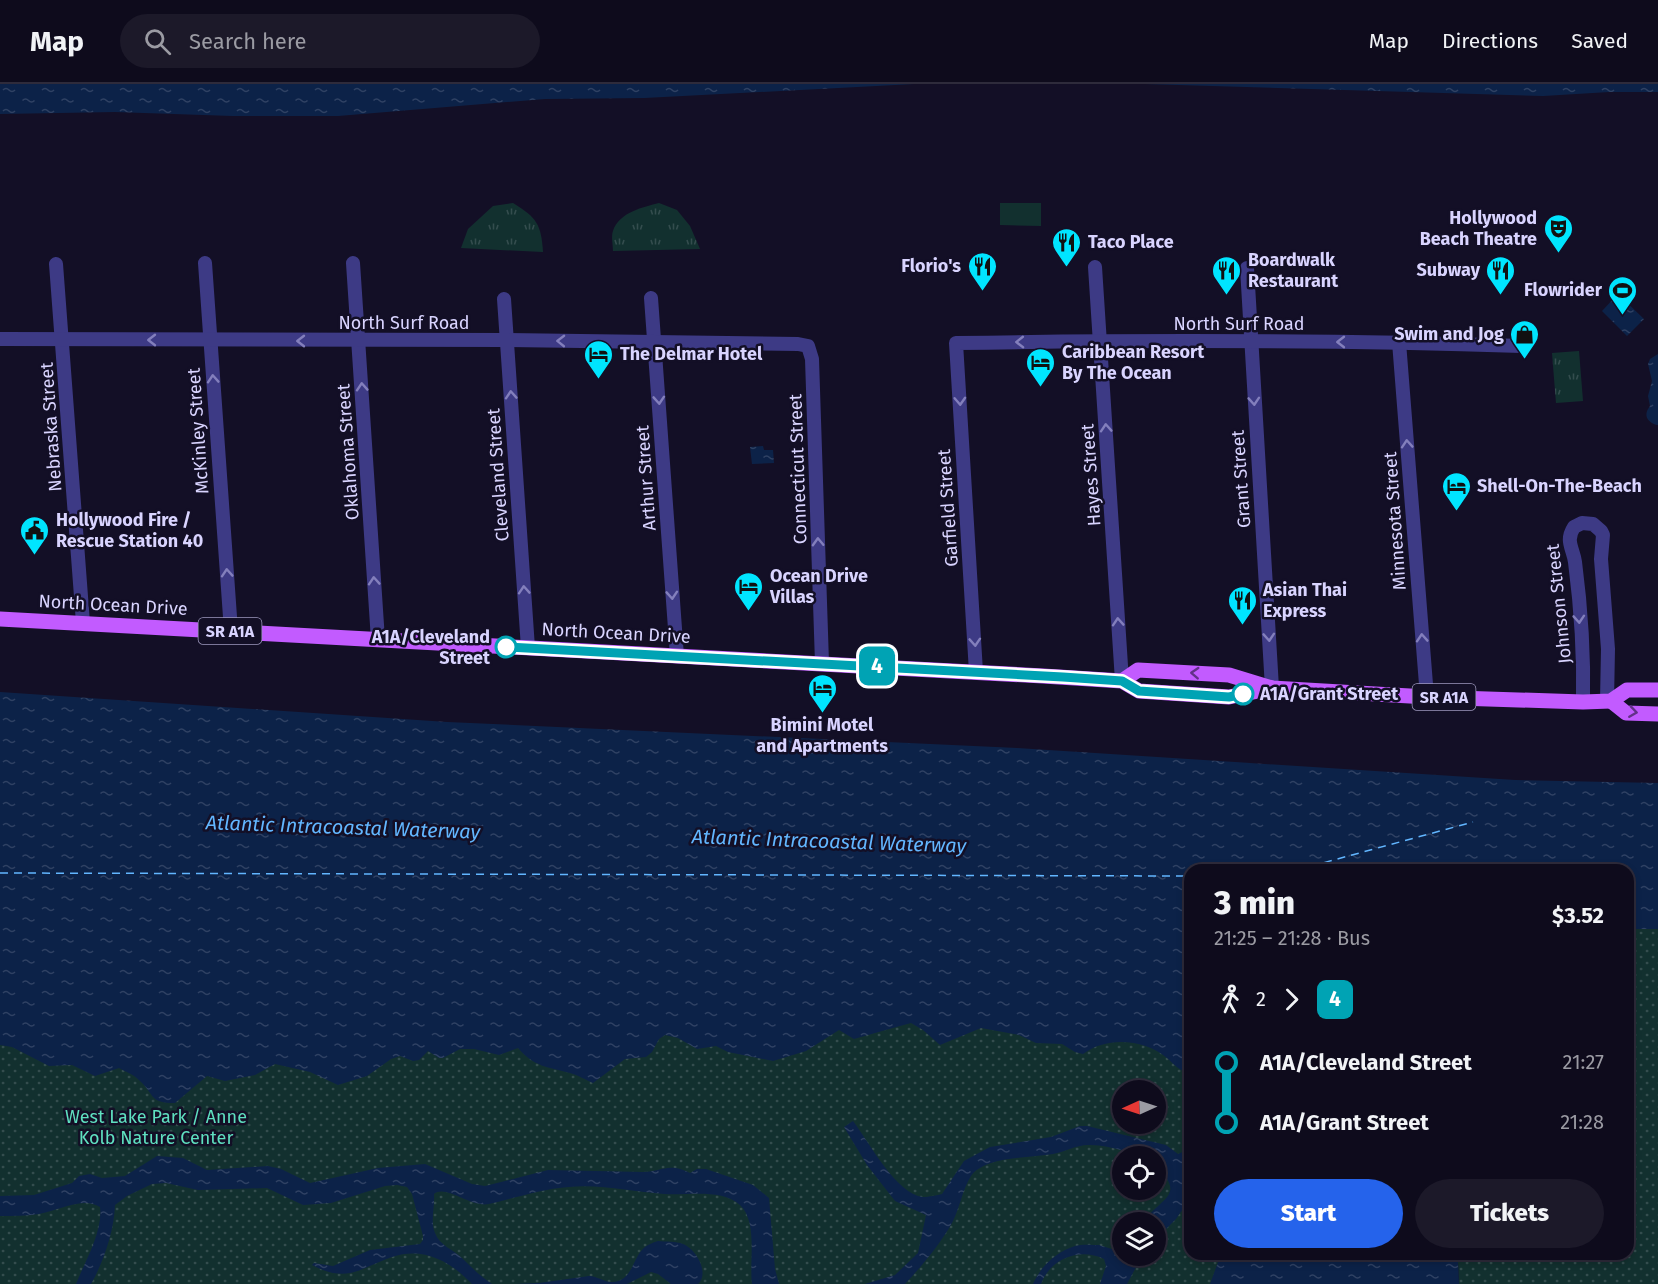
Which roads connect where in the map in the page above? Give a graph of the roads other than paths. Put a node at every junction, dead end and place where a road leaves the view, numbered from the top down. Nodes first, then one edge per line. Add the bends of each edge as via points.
1 (205, 263) dead end
2 (353, 263) dead end
3 (56, 264) dead end
4 (1095, 267) dead end
5 (1247, 268) dead end
6 (651, 298) dead end
7 (504, 299) dead end
8 (0, 339) edge
9 (62, 340) junction
10 (210, 340) junction
11 (508, 340) junction
12 (359, 341) junction
13 (1100, 341) junction
14 (654, 342) junction
15 (1250, 342) junction
16 (1399, 342) junction
17 (956, 343) joint
18 (808, 346) joint
19 (1522, 346) dead end
20 (1601, 559) junction
21 (1575, 561) junction
22 (0, 618) edge
23 (83, 623) junction
24 (231, 632) junction
25 (378, 640) junction
26 (528, 648) junction
27 (677, 656) junction
28 (822, 663) junction
29 (976, 672) junction
30 (1122, 681) junction
31 (1272, 688) junction
32 (1658, 690) edge
33 (1427, 697) junction
34 (1609, 701) junction
35 (1583, 702) junction
36 (1658, 714) edge

1 - 10 street, McKinley Street
2 - 12 street, Oklahoma Street
3 - 9 street, Nebraska Street
4 - 13 street, Hayes Street
5 - 15 street, Grant Street
6 - 14 street, Arthur Street
7 - 11 street, Cleveland Street
8 - 9 street, North Surf Road
10 -> 9 street, North Surf Road
9 - 23 street, Nebraska Street
12 -> 10 street, North Surf Road
24 -> 10 street, McKinley Street
11 - 12 street, North Surf Road
14 -> 11 street, North Surf Road
26 -> 11 street, Cleveland Street
25 -> 12 street, Oklahoma Street
13 - 15 street, North Surf Road
13 -> 17 street, North Surf Road
30 -> 13 street, Hayes Street
14 - 18 street, North Surf Road
14 -> 27 street, Arthur Street
16 -> 15 street, North Surf Road
15 -> 31 street, Grant Street
16 - 19 street, North Surf Road
33 -> 16 street, Minnesota Street
17 -> 29 street, Garfield Street
28 -> 18 street, Connecticut Street via 812,359
20 - 21 street
20 - 21 street, Johnson Street via 1601,531 1593,524 1582,523 1569,536
20 - 34 street, Johnson Street
21 -> 35 street, Johnson Street
22 - 23 main road, North Ocean Drive / SR A1A
23 - 24 main road, North Ocean Drive / SR A1A
24 - 25 main road, North Ocean Drive / SR A1A
25 - 26 main road, North Ocean Drive / SR A1A
26 - 27 main road, North Ocean Drive / SR A1A
27 - 28 main road, North Ocean Drive / SR A1A
28 - 29 main road, North Ocean Drive / SR A1A
29 - 30 main road, North Ocean Drive / SR A1A
30 - 31 main road, North Ocean Drive / SR A1A via 1139,691 1229,697
31 -> 30 main road, North Ocean Drive / SR A1A via 1229,675 1138,670
31 - 33 main road, North Ocean Drive / SR A1A
32 - 34 main road, North Ocean Drive / SR A1A via 1627,690
33 - 35 main road, North Ocean Drive / SR A1A
34 - 35 main road, North Ocean Drive / SR A1A
34 -> 36 main road, North Ocean Drive / SR A1A via 1626,713

